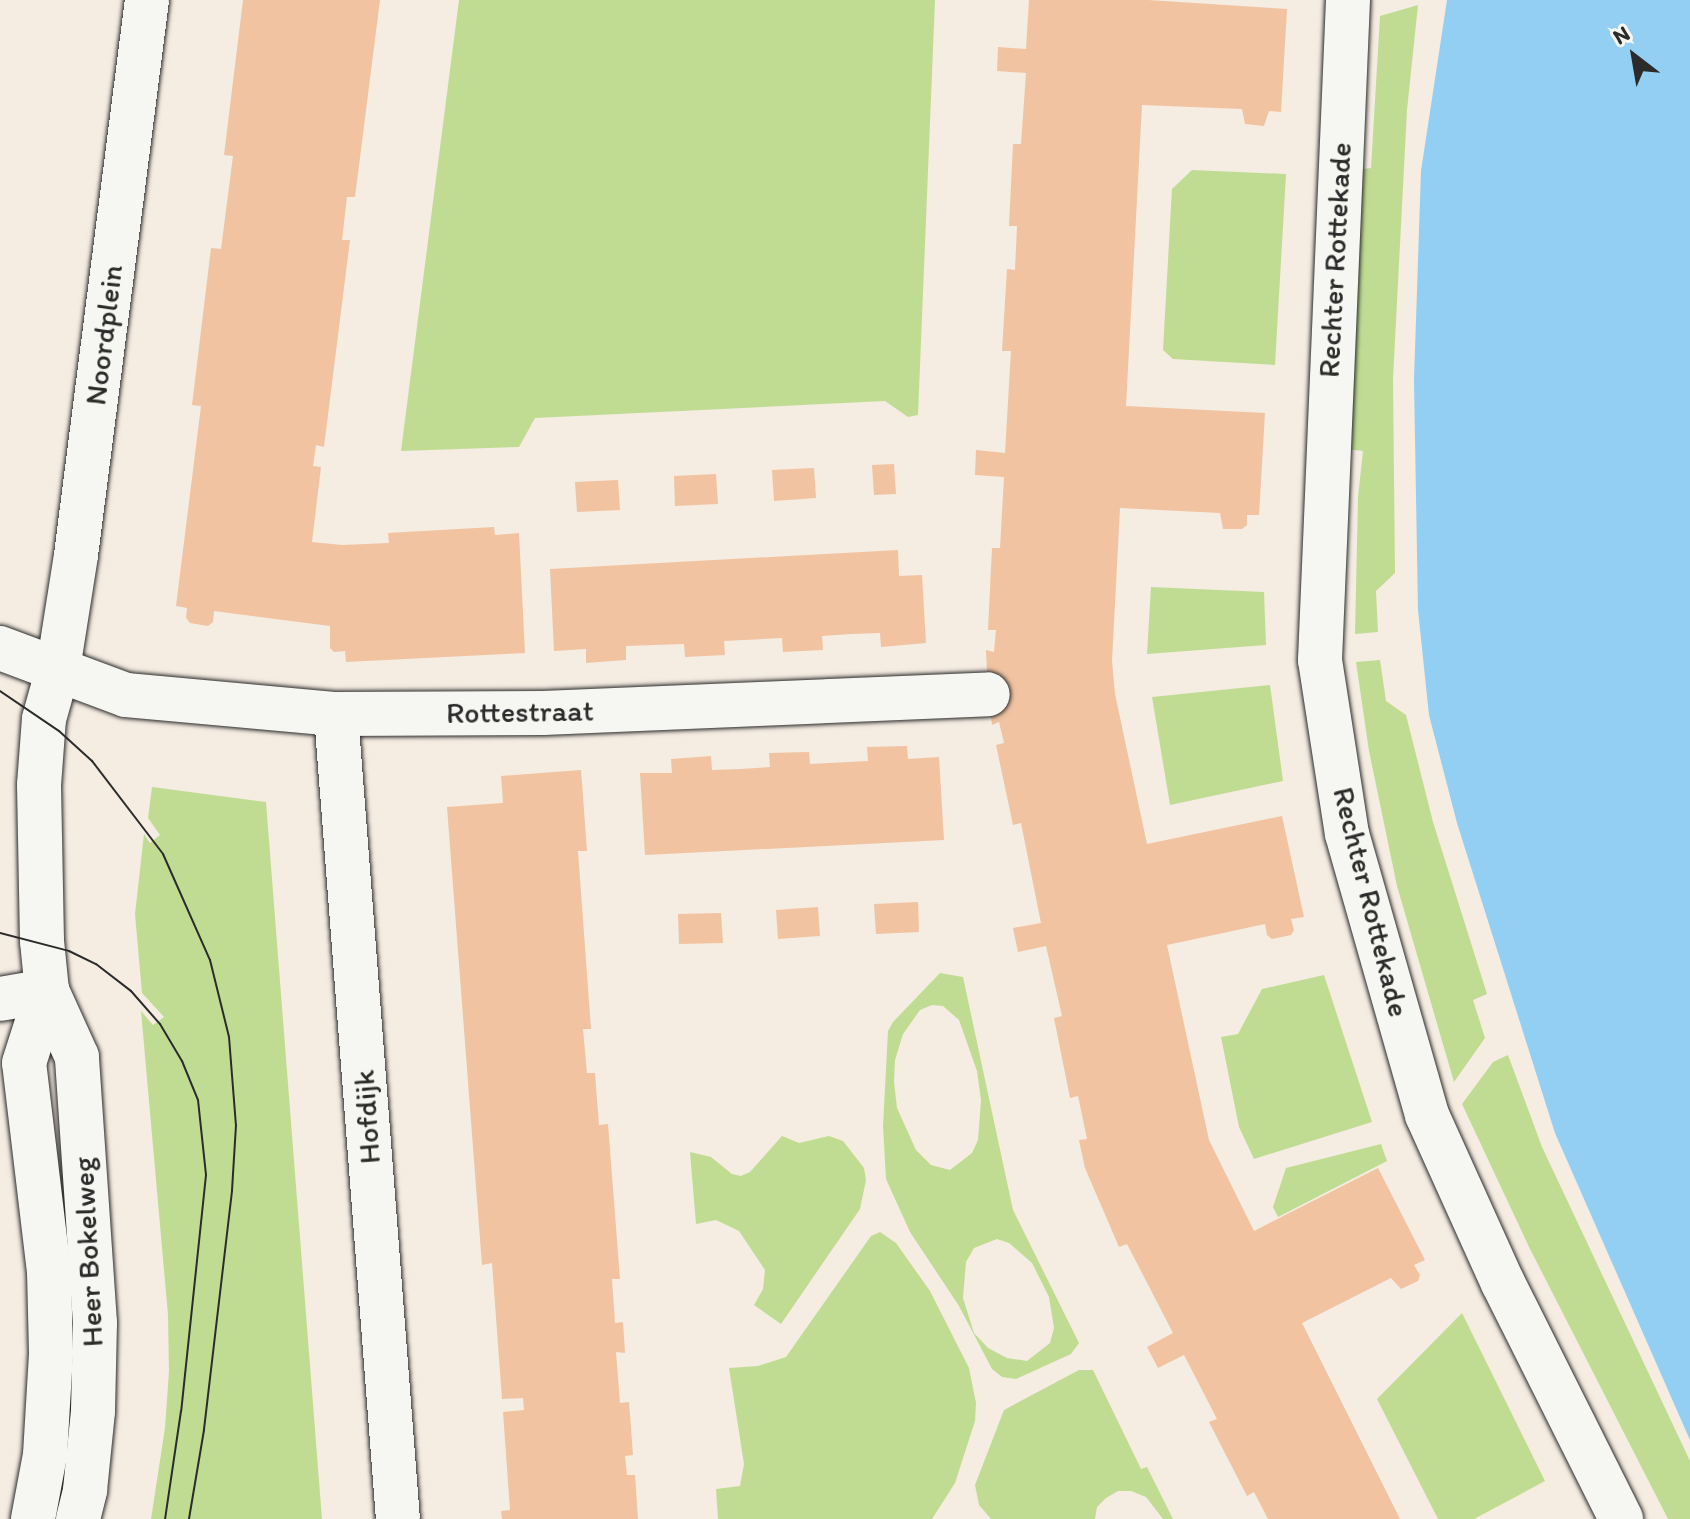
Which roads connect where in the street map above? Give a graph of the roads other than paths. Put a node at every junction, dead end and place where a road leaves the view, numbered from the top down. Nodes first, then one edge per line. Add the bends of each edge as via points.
1 (147, 0) edge
2 (1348, 0) edge
3 (0, 648) edge
4 (58, 669) junction
5 (988, 694) dead end
6 (336, 714) junction
7 (47, 991) junction
8 (0, 999) edge
9 (33, 1519) edge
10 (78, 1519) edge
11 (398, 1519) edge
12 (1621, 1519) edge

1 - 4 street, Noordplein
2 - 12 street, Rechter Rottekade via 1320,660 1347,834 1427,1115 1503,1283
3 - 4 street, Rottestraat
4 - 6 street, Rottestraat via 126,695
4 - 7 street, Heer Bokelweg via 44,719 39,785
5 - 6 street, Rottestraat via 543,713
6 - 11 street, Hofdijk
7 - 8 street
7 - 9 street, Heer Bokelweg via 24,1063 49,1272 51,1353 45,1455
7 - 10 street, Heer Bokelweg via 77,1057 95,1323 93,1411

